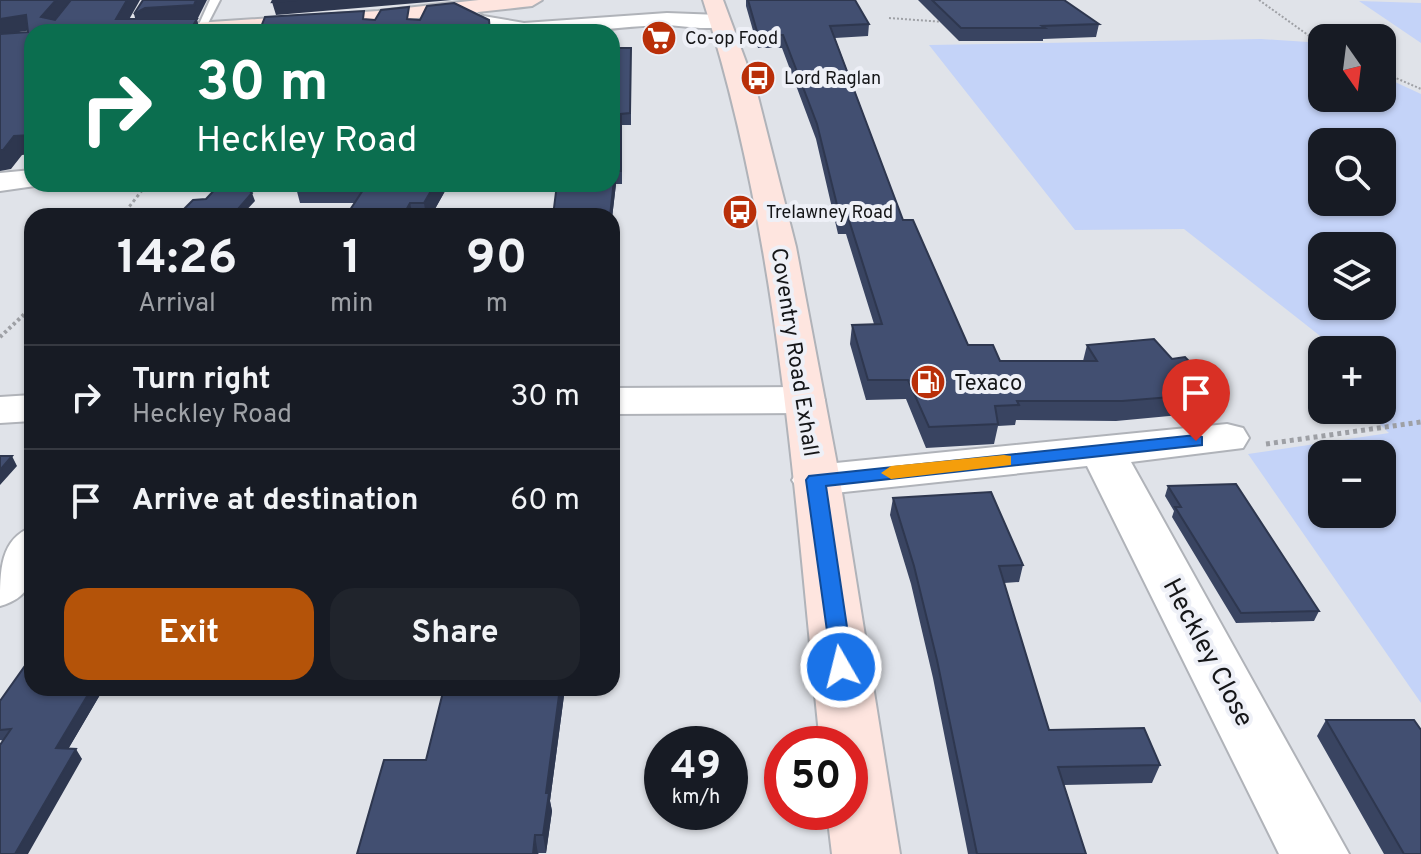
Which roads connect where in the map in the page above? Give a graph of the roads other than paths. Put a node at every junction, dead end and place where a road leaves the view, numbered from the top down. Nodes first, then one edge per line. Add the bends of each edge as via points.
1 (215, 0) edge
2 (532, 0) edge
3 (462, 9) junction
4 (717, 11) edge
5 (203, 24) edge
6 (376, 24) edge
7 (488, 24) edge
8 (618, 24) edge
9 (24, 180) edge
10 (0, 182) edge
11 (804, 400) junction
12 (620, 401) edge
13 (24, 408) edge
14 (0, 410) edge
15 (1227, 438) road end
16 (1102, 450) junction
17 (816, 480) junction
18 (24, 556) edge
19 (0, 587) edge
20 (866, 854) edge
21 (1315, 854) edge

1 - 5 lane
2 - 3 main road
3 - 6 main road
3 - 7 street
4 - 8 street
4 - 11 main road, Coventry Road Exhall via 744,89 771,205
9 - 10 street
11 - 12 street
11 - 17 main road, Coventry Road Exhall
13 - 14 street
15 - 16 street
16 - 17 street
16 - 21 street, Heckley Close
17 - 20 main road, Coventry Road Exhall
18 - 19 street

